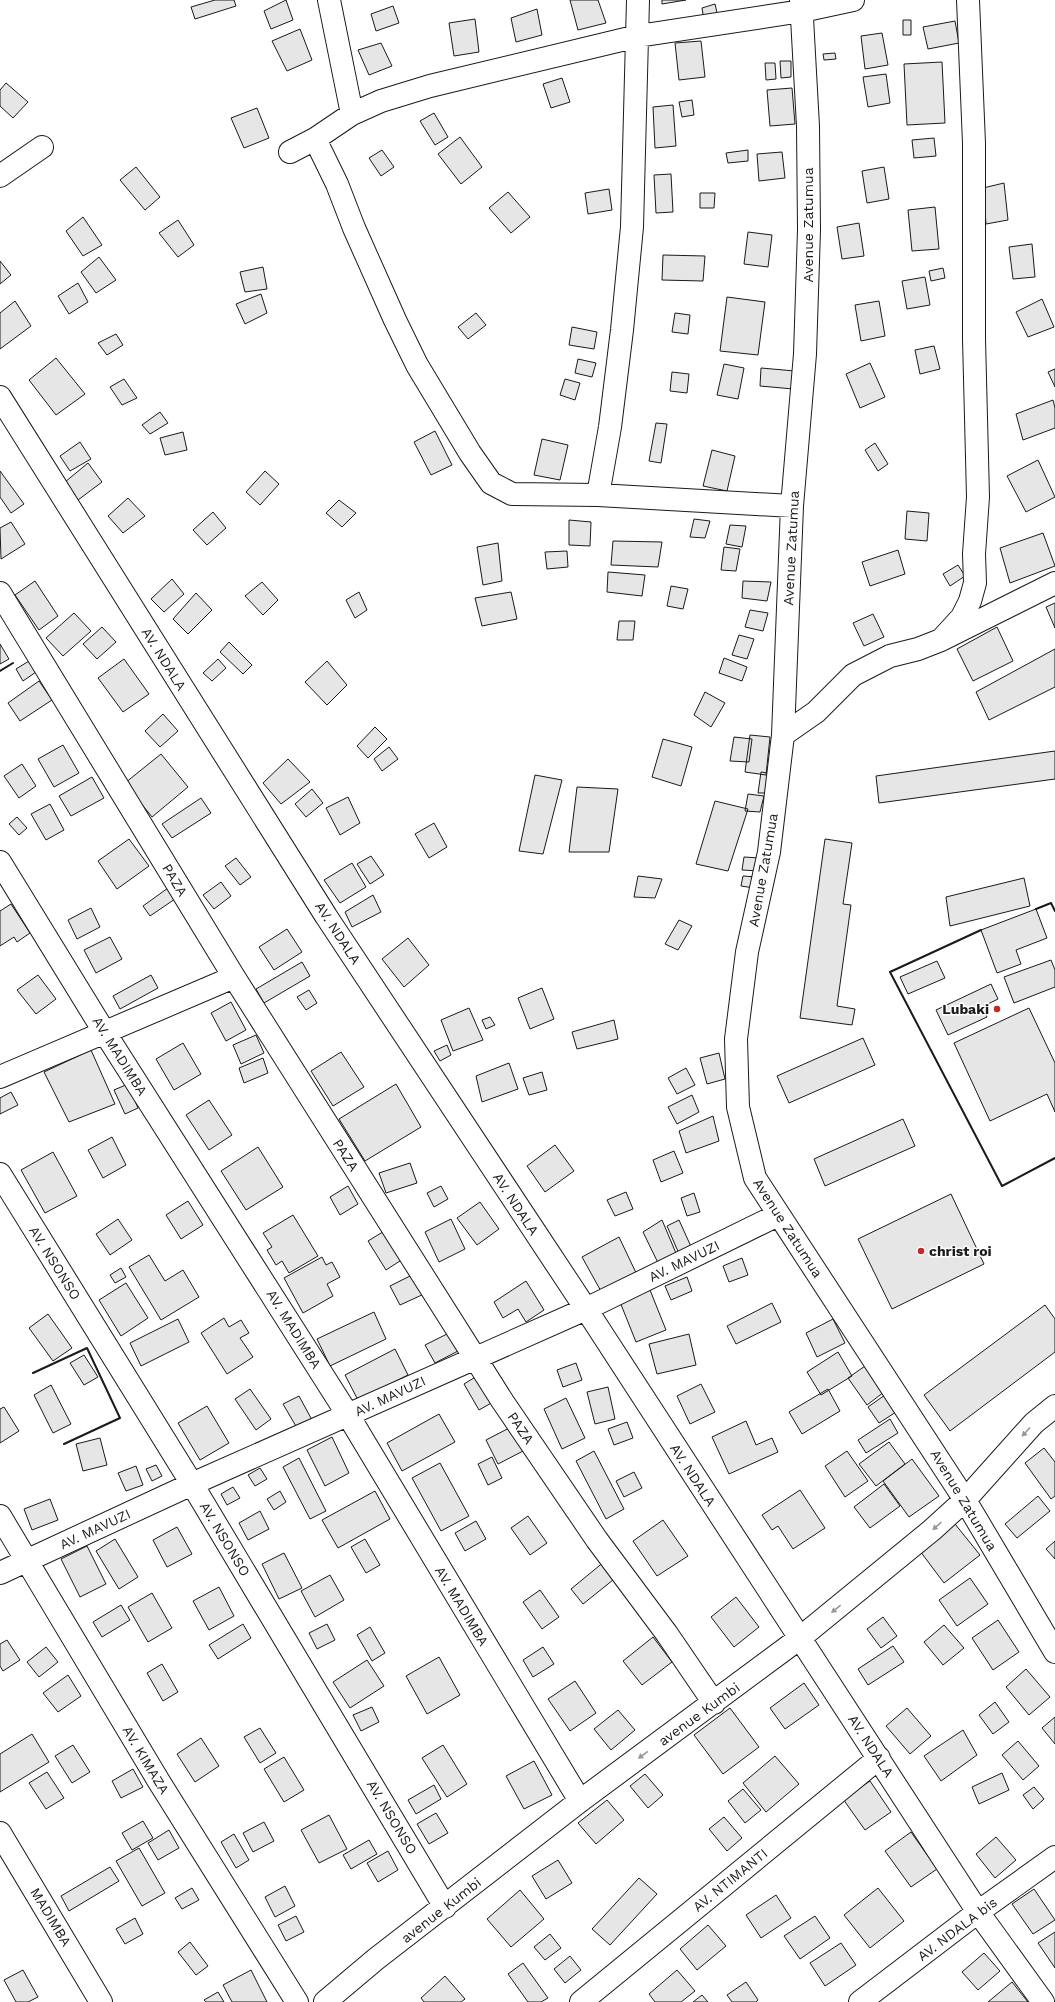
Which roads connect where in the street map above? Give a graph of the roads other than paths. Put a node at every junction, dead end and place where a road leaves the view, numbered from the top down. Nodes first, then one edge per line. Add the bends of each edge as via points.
1 (330, 0) edge
2 (638, 0) edge
3 (852, 0) edge
4 (968, 0) edge
5 (801, 5) edge
6 (638, 36) junction
7 (352, 114) junction
8 (315, 139) junction
9 (42, 147) dead end
10 (290, 152) dead end
11 (0, 176) edge
12 (0, 397) edge
13 (598, 495) junction
14 (792, 506) junction
15 (1055, 583) edge
16 (0, 593) edge
17 (941, 640) junction
18 (784, 735) junction
19 (0, 862) edge
20 (234, 977) junction
21 (105, 1032) junction
22 (0, 1077) edge
23 (0, 1174) edge
24 (778, 1215) junction
25 (586, 1309) junction
26 (476, 1357) junction
27 (1055, 1406) edge
28 (348, 1415) junction
29 (192, 1484) junction
30 (966, 1500) junction
31 (0, 1516) edge
32 (26, 1561) junction
33 (0, 1573) edge
34 (800, 1638) junction
35 (1055, 1652) edge
36 (714, 1703) junction
37 (879, 1758) junction
38 (580, 1801) junction
39 (0, 1833) edge
40 (1055, 1857) edge
41 (445, 1907) junction
42 (978, 1912) junction
43 (101, 2002) edge
44 (297, 2002) edge
45 (325, 2002) edge
46 (582, 2002) edge
47 (860, 2002) edge
48 (1043, 2002) edge

1 - 7 street
2 - 6 street
3 - 5 street
4 - 17 street via 974,144 974,340 978,497 974,554 975,583 962,617
5 - 6 street
5 - 14 street, Avenue Zatumua via 808,126 809,230 805,354
6 - 7 street via 430,86 381,100
6 - 13 street via 632,227 611,420
7 - 8 street
8 - 10 street
8 - 13 street via 417,365 491,483 512,494
9 - 11 street
12 - 25 street, AV. NDALA via 326,916
13 - 14 street
14 - 18 street, Avenue Zatumua
15 - 17 street
16 - 20 street, PAZA
17 - 18 street via 890,656 853,674 816,712
18 - 24 street, Avenue Zatumua via 769,852 747,952 736,1039 738,1107 751,1164 755,1178
19 - 21 street, AV. MADIMBA
20 - 21 street
20 - 26 street, PAZA
21 - 22 street
21 - 28 street, AV. MADIMBA
23 - 29 street, AV. NSONSO
24 - 25 street, AV. MAVUZI
24 - 30 street, Avenue Zatumua
25 - 26 street, AV. MAVUZI
25 - 34 street, AV. NDALA
26 - 28 street, AV. MAVUZI
26 - 36 street, PAZA via 541,1459
27 -> 30 street, avenue Kumbi via 1034,1424
28 - 29 street, AV. MAVUZI
28 - 38 street, AV. MADIMBA
29 - 32 street, AV. MAVUZI
29 - 41 street, AV. NSONSO
30 -> 34 street, avenue Kumbi
30 - 35 street, Avenue Zatumua
31 - 32 street, AV. KIMAZA
32 - 33 street, AV. MAVUZI
32 - 44 street, AV. KIMAZA via 158,1780
34 - 36 street, avenue Kumbi
34 - 37 street, AV. NDALA
36 -> 38 street, avenue Kumbi
37 - 42 street, AV. NDALA
37 - 46 street, AV. NTIMANTI
38 - 41 street, avenue Kumbi
39 - 43 street, MADIMBA
40 - 42 street, AV. NDALA bis
41 - 45 street, avenue Kumbi via 376,1959
42 - 47 street, AV. NDALA bis
42 - 48 street, AV. NDALA

